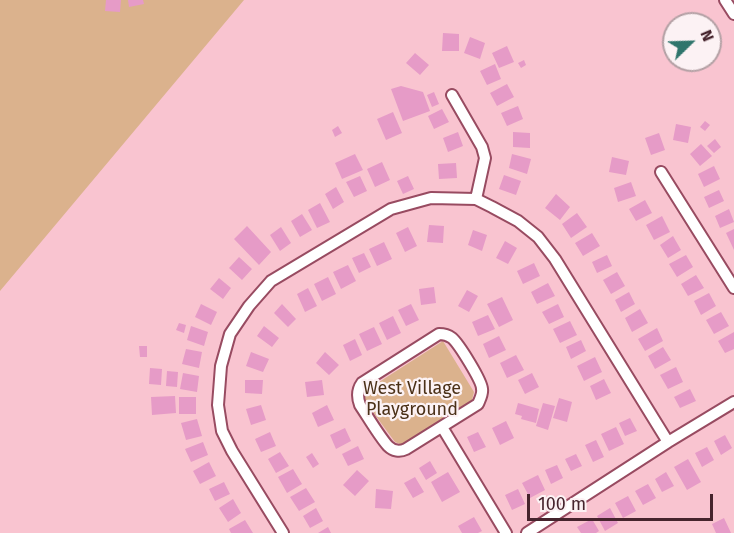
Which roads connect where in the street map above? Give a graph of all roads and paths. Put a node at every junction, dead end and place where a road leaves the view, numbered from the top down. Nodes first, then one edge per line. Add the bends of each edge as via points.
1 (725, 0) edge
2 (734, 14) edge
3 (452, 95) dead end
4 (661, 171) dead end
5 (476, 199) junction
6 (734, 288) edge
7 (734, 402) edge
8 (442, 427) junction
9 (669, 442) junction
10 (283, 533) edge
11 (506, 533) edge
12 (527, 533) edge

1 - 2 street
3 - 5 street via 485,158
4 - 6 street
5 - 9 street via 518,220 538,237
5 - 10 street via 431,198 391,209 271,281 230,334 221,366 218,405 222,431
7 - 9 street
8 - 8 street via 406,450 396,450 388,445 358,399 363,383 439,334 449,336 457,344 481,381 483,392 478,404
8 - 11 street
9 - 12 street

